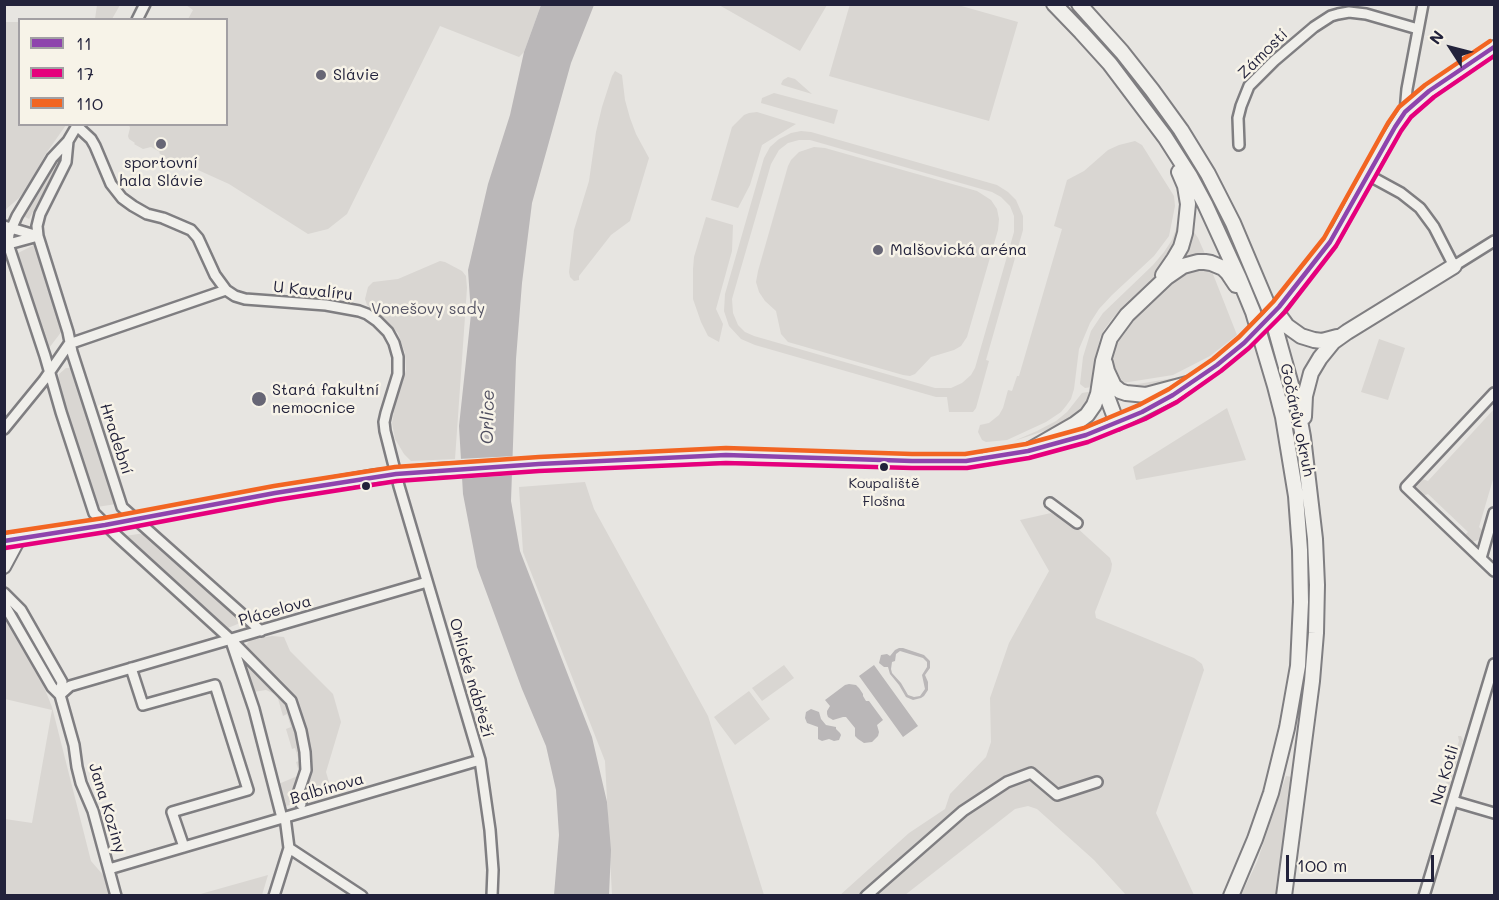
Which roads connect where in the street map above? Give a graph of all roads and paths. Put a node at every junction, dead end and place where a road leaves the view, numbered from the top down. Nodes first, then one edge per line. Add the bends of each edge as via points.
1 (145, 4) edge
2 (1054, 4) edge
3 (1079, 4) edge
4 (1423, 4) edge
5 (138, 18) edge
6 (1418, 29) junction
7 (1494, 47) edge
8 (1405, 112) junction
9 (76, 126) edge
10 (78, 126) edge
11 (1165, 137) junction
12 (68, 141) junction
13 (1239, 146) dead end
14 (1368, 175) junction
15 (8, 227) edge
16 (38, 236) junction
17 (1494, 241) edge
18 (6, 245) edge
19 (1454, 266) junction
20 (1261, 286) junction
21 (226, 290) junction
22 (1146, 296) junction
23 (1252, 312) junction
24 (1347, 332) junction
25 (71, 343) junction
26 (1105, 352) junction
27 (50, 372) junction
28 (1191, 383) junction
29 (1494, 393) edge
30 (1117, 423) junction
31 (4, 429) edge
32 (1303, 437) junction
33 (1028, 451) junction
34 (396, 474) junction
35 (1050, 503) dead end
36 (1494, 513) edge
37 (136, 519) junction
38 (1077, 523) dead end
39 (105, 525) junction
40 (19, 538) junction
41 (4, 541) edge
42 (1481, 558) junction
43 (4, 567) edge
44 (1494, 571) edge
45 (427, 582) junction
46 (4, 593) edge
47 (4, 604) edge
48 (261, 631) junction
49 (230, 639) junction
50 (1494, 664) edge
51 (131, 668) junction
52 (60, 695) junction
53 (480, 760) junction
54 (1097, 782) dead end
55 (1453, 801) junction
56 (301, 804) dead end
57 (1494, 813) edge
58 (283, 817) junction
59 (184, 847) junction
60 (289, 848) junction
61 (110, 869) junction
62 (116, 896) edge
63 (274, 896) edge
64 (362, 896) edge
65 (492, 896) edge
66 (866, 896) edge
67 (1231, 896) edge
68 (1284, 896) edge
69 (1424, 896) edge

1 - 5 street
2 - 11 main road, Gočárův okruh via 1110,64
3 - 20 main road, Gočárův okruh via 1122,52 1180,130 1218,194
4 - 6 street
6 - 8 street
6 - 13 street, Zámostí via 1349,12 1331,16 1314,27 1250,86 1238,118
7 - 8 street
8 - 14 street
9 - 12 street
10 - 21 street via 91,139 111,184 122,198 147,214 191,230
11 - 22 main road via 1185,186 1187,220 1181,247
11 - 23 main road, Gočárův okruh via 1205,204
12 - 15 street
12 - 16 street via 66,162 40,214
14 - 19 street via 1420,208
14 - 28 street, bridge via 1338,230 1268,319 1244,343
15 - 16 street
15 - 18 street
16 - 18 street
16 - 25 street, Hradební
17 - 19 street
18 - 27 street
19 - 24 main road
20 - 24 main road via 1282,321 1301,336 1322,341
20 - 32 main road, Gočárův okruh via 1281,344
21 - 25 street
21 - 34 street, U Kavalíru via 245,299 359,311 388,332 398,357 398,374 384,422
22 - 23 main road via 1183,266 1211,263 1228,273
22 - 26 main road via 1115,330
23 - 67 main road, Gočárův okruh via 1275,386 1296,496 1300,629 1298,666 1277,768 1264,816
24 - 32 main road via 1328,348 1311,373 1305,396
25 - 27 street
25 - 37 street, Hradební via 122,507
26 - 28 main road via 1111,382 1126,393 1146,395
26 - 30 main road via 1106,387
26 - 33 main road via 1098,394 1091,410 1080,421
27 - 31 street
27 - 39 street via 94,513
28 - 30 street
29 - 42 street via 1406,488
30 - 33 street
32 - 68 main road, Gočárův okruh via 1315,539 1316,633
33 - 34 street via 948,462 726,455
34 - 37 street
34 - 45 street, Orlické nábřeží
35 - 38 street
36 - 42 street
37 - 39 street
37 - 48 street, Hradební
39 - 40 street
39 - 49 street
40 - 41 street
40 - 43 street
42 - 44 street
45 - 48 street, Plácelova
45 - 53 street, Orlické nábřeží
46 - 52 street, Jana Koziny via 21,610 63,682
47 - 52 street, Jana Koziny
48 - 49 street, Plácelova
49 - 51 street, Plácelova
49 - 56 street via 291,701 305,752
49 - 58 street via 254,709
50 - 55 street, Na Kotli
51 - 52 street, Plácelova via 70,686
51 - 59 street via 143,705 215,685 248,790 172,812
52 - 61 street, Jana Koziny via 81,783
53 - 58 street, Balbínova
53 - 65 street, Orlické nábřeží via 490,830
54 - 66 street via 1057,795 1031,773 1007,782 963,811
55 - 57 street
55 - 69 street, Na Kotli
58 - 59 street, Balbínova
58 - 60 street
59 - 61 street, Balbínova
60 - 63 street
60 - 64 street
61 - 62 street, Jana Koziny

